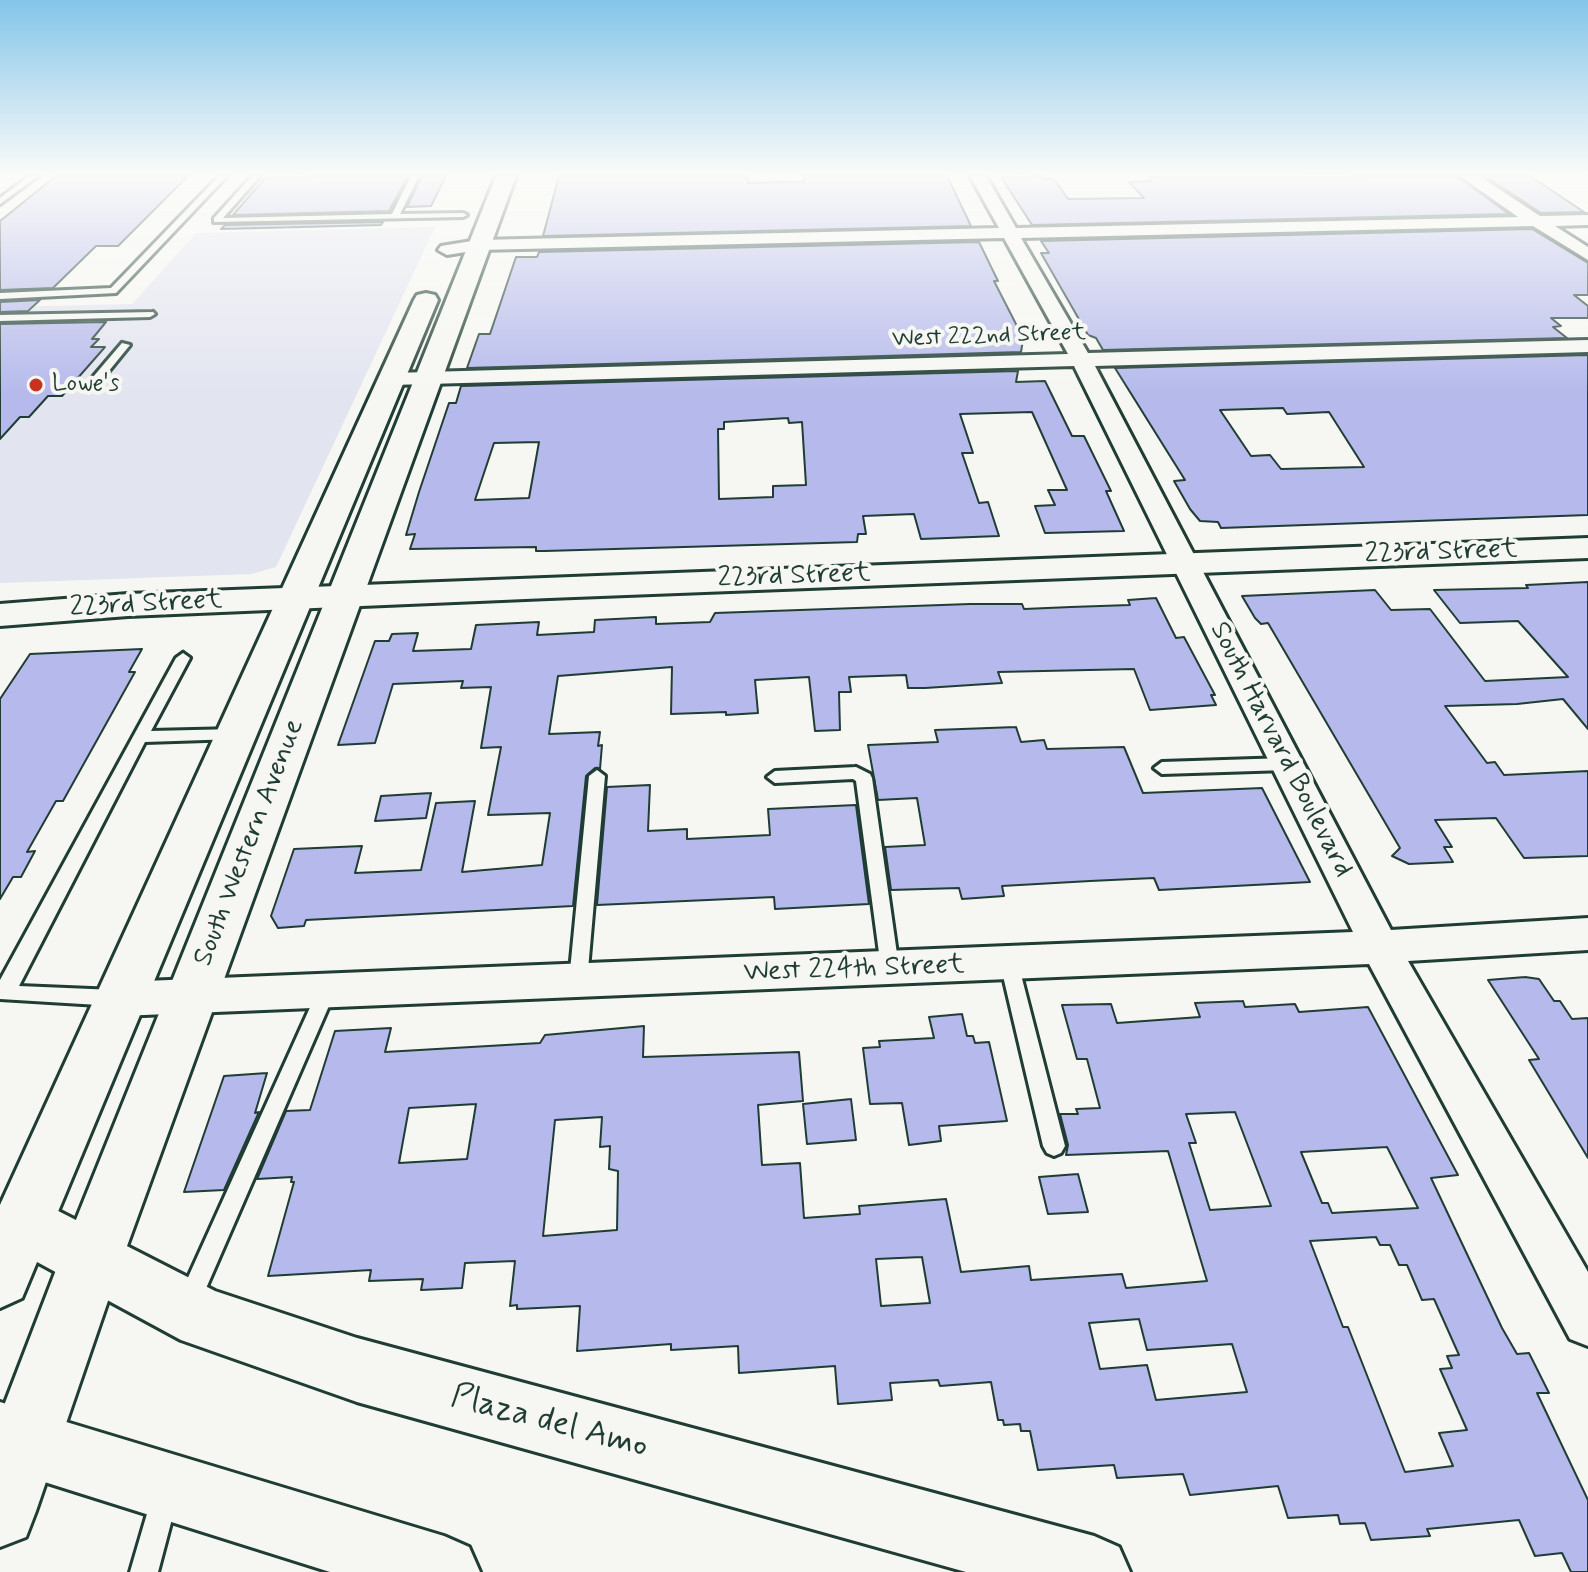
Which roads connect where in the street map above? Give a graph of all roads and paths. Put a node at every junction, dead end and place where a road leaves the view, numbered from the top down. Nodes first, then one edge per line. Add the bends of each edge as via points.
1 (153, 249) edge
2 (451, 249) edge
3 (476, 249) edge
4 (1021, 249) edge
5 (447, 250) joint
6 (0, 296) edge
7 (150, 314) dead end
8 (0, 318) edge
9 (125, 345) dead end
10 (1588, 346) edge
11 (1082, 361) junction
12 (426, 378) junction
13 (392, 379) junction
14 (91, 386) dead end
15 (1588, 548) edge
16 (1183, 562) junction
17 (344, 598) junction
18 (293, 600) junction
19 (3, 618) edge
20 (183, 658) dead end
21 (236, 734) junction
22 (140, 737) junction
23 (1286, 764) junction
24 (1162, 768) dead end
25 (597, 776) dead end
26 (775, 777) dead end
27 (1588, 934) edge
28 (1380, 947) junction
29 (1009, 963) junction
30 (890, 968) junction
31 (578, 981) junction
32 (2, 990) edge
33 (326, 992) junction
34 (191, 997) junction
35 (120, 999) junction
36 (1054, 1146) dead end
37 (12, 1249) edge
38 (92, 1257) junction
39 (185, 1308) junction
40 (1588, 1321) edge
41 (13, 1438) edge
42 (168, 1486) junction
43 (0, 1511) edge
44 (144, 1572) edge
45 (444, 1572) edge
46 (1094, 1572) edge

1 - 6 lane via 113,291
2 - 5 street
3 - 12 main road, South Western Avenue
4 - 11 street, South Harvard Boulevard
5 - 13 main road, South Western Avenue
7 - 8 lane
9 - 14 lane
10 - 11 street, West 222nd Street
11 - 12 street, West 222nd Street
11 - 16 street, South Harvard Boulevard
12 - 13 street, West 222nd Street
12 - 17 main road, South Western Avenue
13 - 18 main road, South Western Avenue
15 - 16 main road, 223rd Street
16 - 17 main road, 223rd Street
16 - 23 street, South Harvard Boulevard
17 - 18 main road, 223rd Street
17 - 34 main road, South Western Avenue
18 - 19 main road, 223rd Street via 128,605
18 - 21 main road, South Western Avenue
20 - 22 lane
21 - 22 lane
21 - 35 main road, South Western Avenue
22 - 32 lane
23 - 24 lane
23 - 28 street, South Harvard Boulevard
25 - 31 lane
26 - 30 lane via 856,773 864,778
27 - 28 street, West 224th Street
28 - 29 street, West 224th Street
28 - 40 street, South Harvard Boulevard
29 - 30 street, West 224th Street
29 - 36 lane
30 - 31 street, West 224th Street
31 - 33 street, West 224th Street
32 - 35 lane
33 - 34 street, West 224th Street
33 - 39 lane
34 - 35 street, West 224th Street
34 - 38 main road, South Western Avenue
35 - 37 main road, South Western Avenue
37 - 38 street, Plaza del Amo
38 - 39 street, Plaza del Amo
38 - 41 main road, South Western Avenue
39 - 46 street, Plaza del Amo via 357,1370
41 - 42 street
41 - 43 main road, South Western Avenue
42 - 44 lane
42 - 45 street via 342,1551

